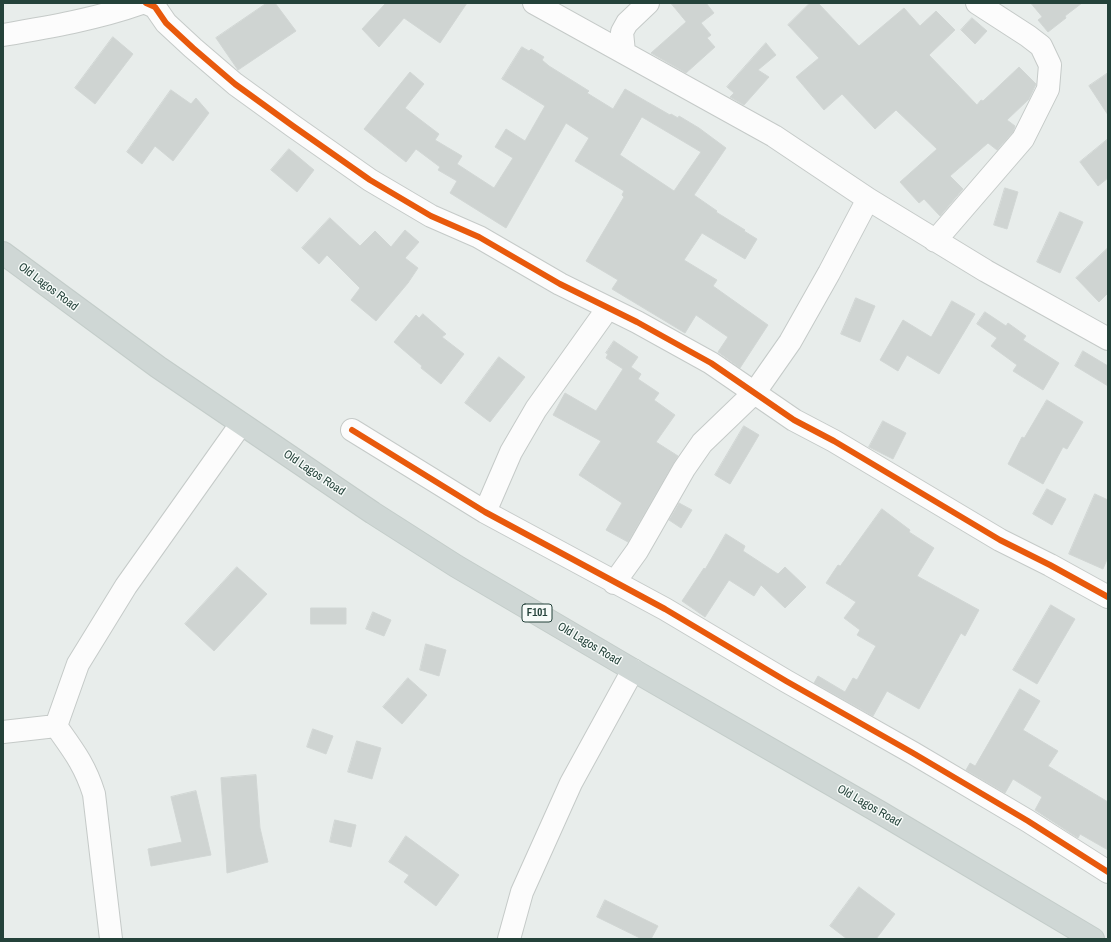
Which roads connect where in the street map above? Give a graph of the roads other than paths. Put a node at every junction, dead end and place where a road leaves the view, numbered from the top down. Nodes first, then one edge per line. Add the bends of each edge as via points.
1 (142, 3) edge
2 (146, 3) edge
3 (534, 3) edge
4 (648, 3) edge
5 (977, 3) edge
6 (3, 35) edge
7 (624, 52) junction
8 (868, 199) junction
9 (935, 241) junction
10 (3, 253) edge
11 (608, 308) junction
12 (1108, 339) edge
13 (755, 392) junction
14 (241, 424) junction
15 (352, 430) dead end
16 (485, 512) junction
17 (614, 583) junction
18 (1108, 596) edge
19 (633, 670) junction
20 (56, 726) junction
21 (3, 732) edge
22 (1108, 872) edge
23 (111, 939) edge
24 (509, 939) edge
25 (1093, 939) edge

1 - 6 street via 119,12
2 - 11 street via 155,7 166,23 235,84 370,180 431,216 479,237 560,284
3 - 7 street
4 - 7 street via 627,23 622,32
5 - 9 street via 1041,46 1050,65 1048,89 1022,139
7 - 8 street via 774,136
8 - 9 street
8 - 13 street via 790,342
9 - 12 street
10 - 14 main road, Old Lagos Road / F101 via 158,367
11 - 13 street via 711,363
11 - 16 street via 536,409 511,452
13 - 17 street via 702,443 684,469 637,551
13 - 18 street via 794,420 1000,540
14 - 19 main road, Old Lagos Road / F101 via 456,566
14 - 20 street via 126,586 78,664
15 - 16 street
16 - 17 street
17 - 22 street via 914,753
19 - 24 street via 571,783 522,892
19 - 25 main road, Old Lagos Road / F101
20 - 21 street
20 - 23 street via 79,758 94,794

